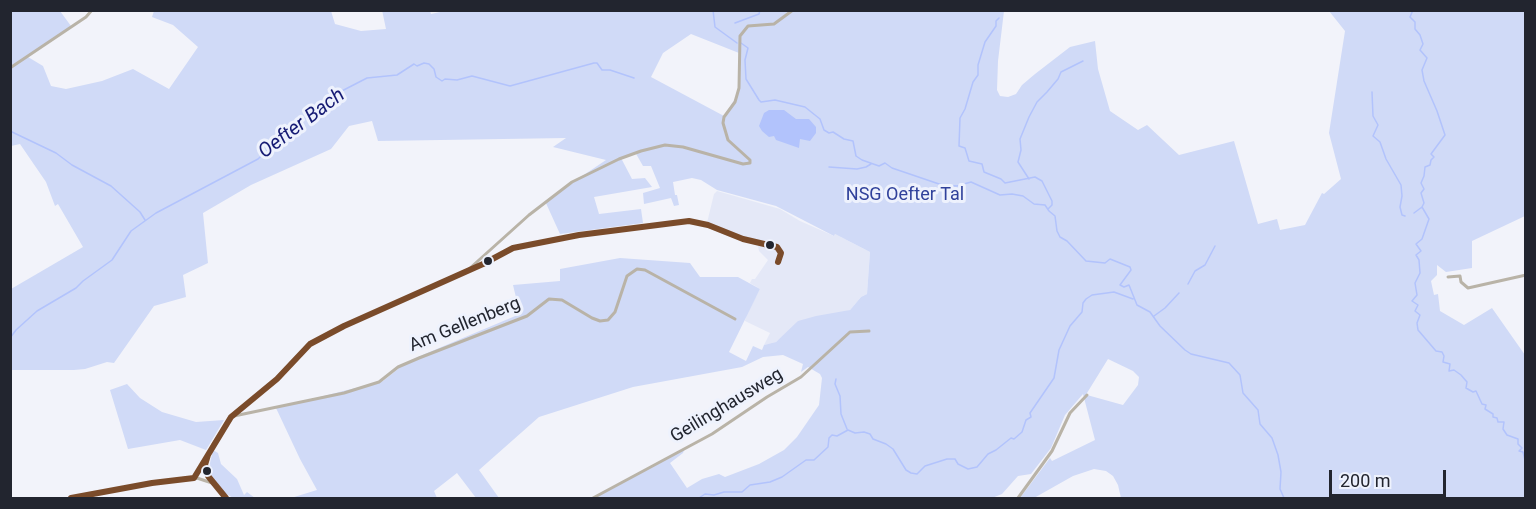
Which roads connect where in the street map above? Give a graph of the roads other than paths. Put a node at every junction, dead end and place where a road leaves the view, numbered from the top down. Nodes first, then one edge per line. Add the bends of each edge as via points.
1 (92, 10) edge
2 (793, 10) edge
3 (10, 68) edge
4 (1526, 275) edge
5 (1448, 277) dead end
6 (735, 319) dead end
7 (868, 331) dead end
8 (1087, 395) dead end
9 (231, 417) junction
10 (205, 461) junction
11 (194, 478) junction
12 (212, 483) junction
13 (71, 498) edge
14 (226, 498) edge
15 (593, 498) edge
16 (1018, 498) edge

1 - 3 street
2 - 9 street via 774,24 748,26 740,36 739,88 723,123 728,140 750,160 749,164 665,144 598,169 572,182 542,205 469,269 314,342
4 - 5 street via 1468,288 1460,276
6 - 9 street, Am Gellenberg via 637,269 627,276 615,312 608,320 597,320 552,298 526,316 419,358 379,382
7 - 15 street, Geilinghausweg via 850,333 801,377 712,434
8 - 16 street via 1070,413 1052,451
9 - 10 street
10 - 11 street
10 - 12 street
11 - 12 street
11 - 13 street
12 - 14 street

